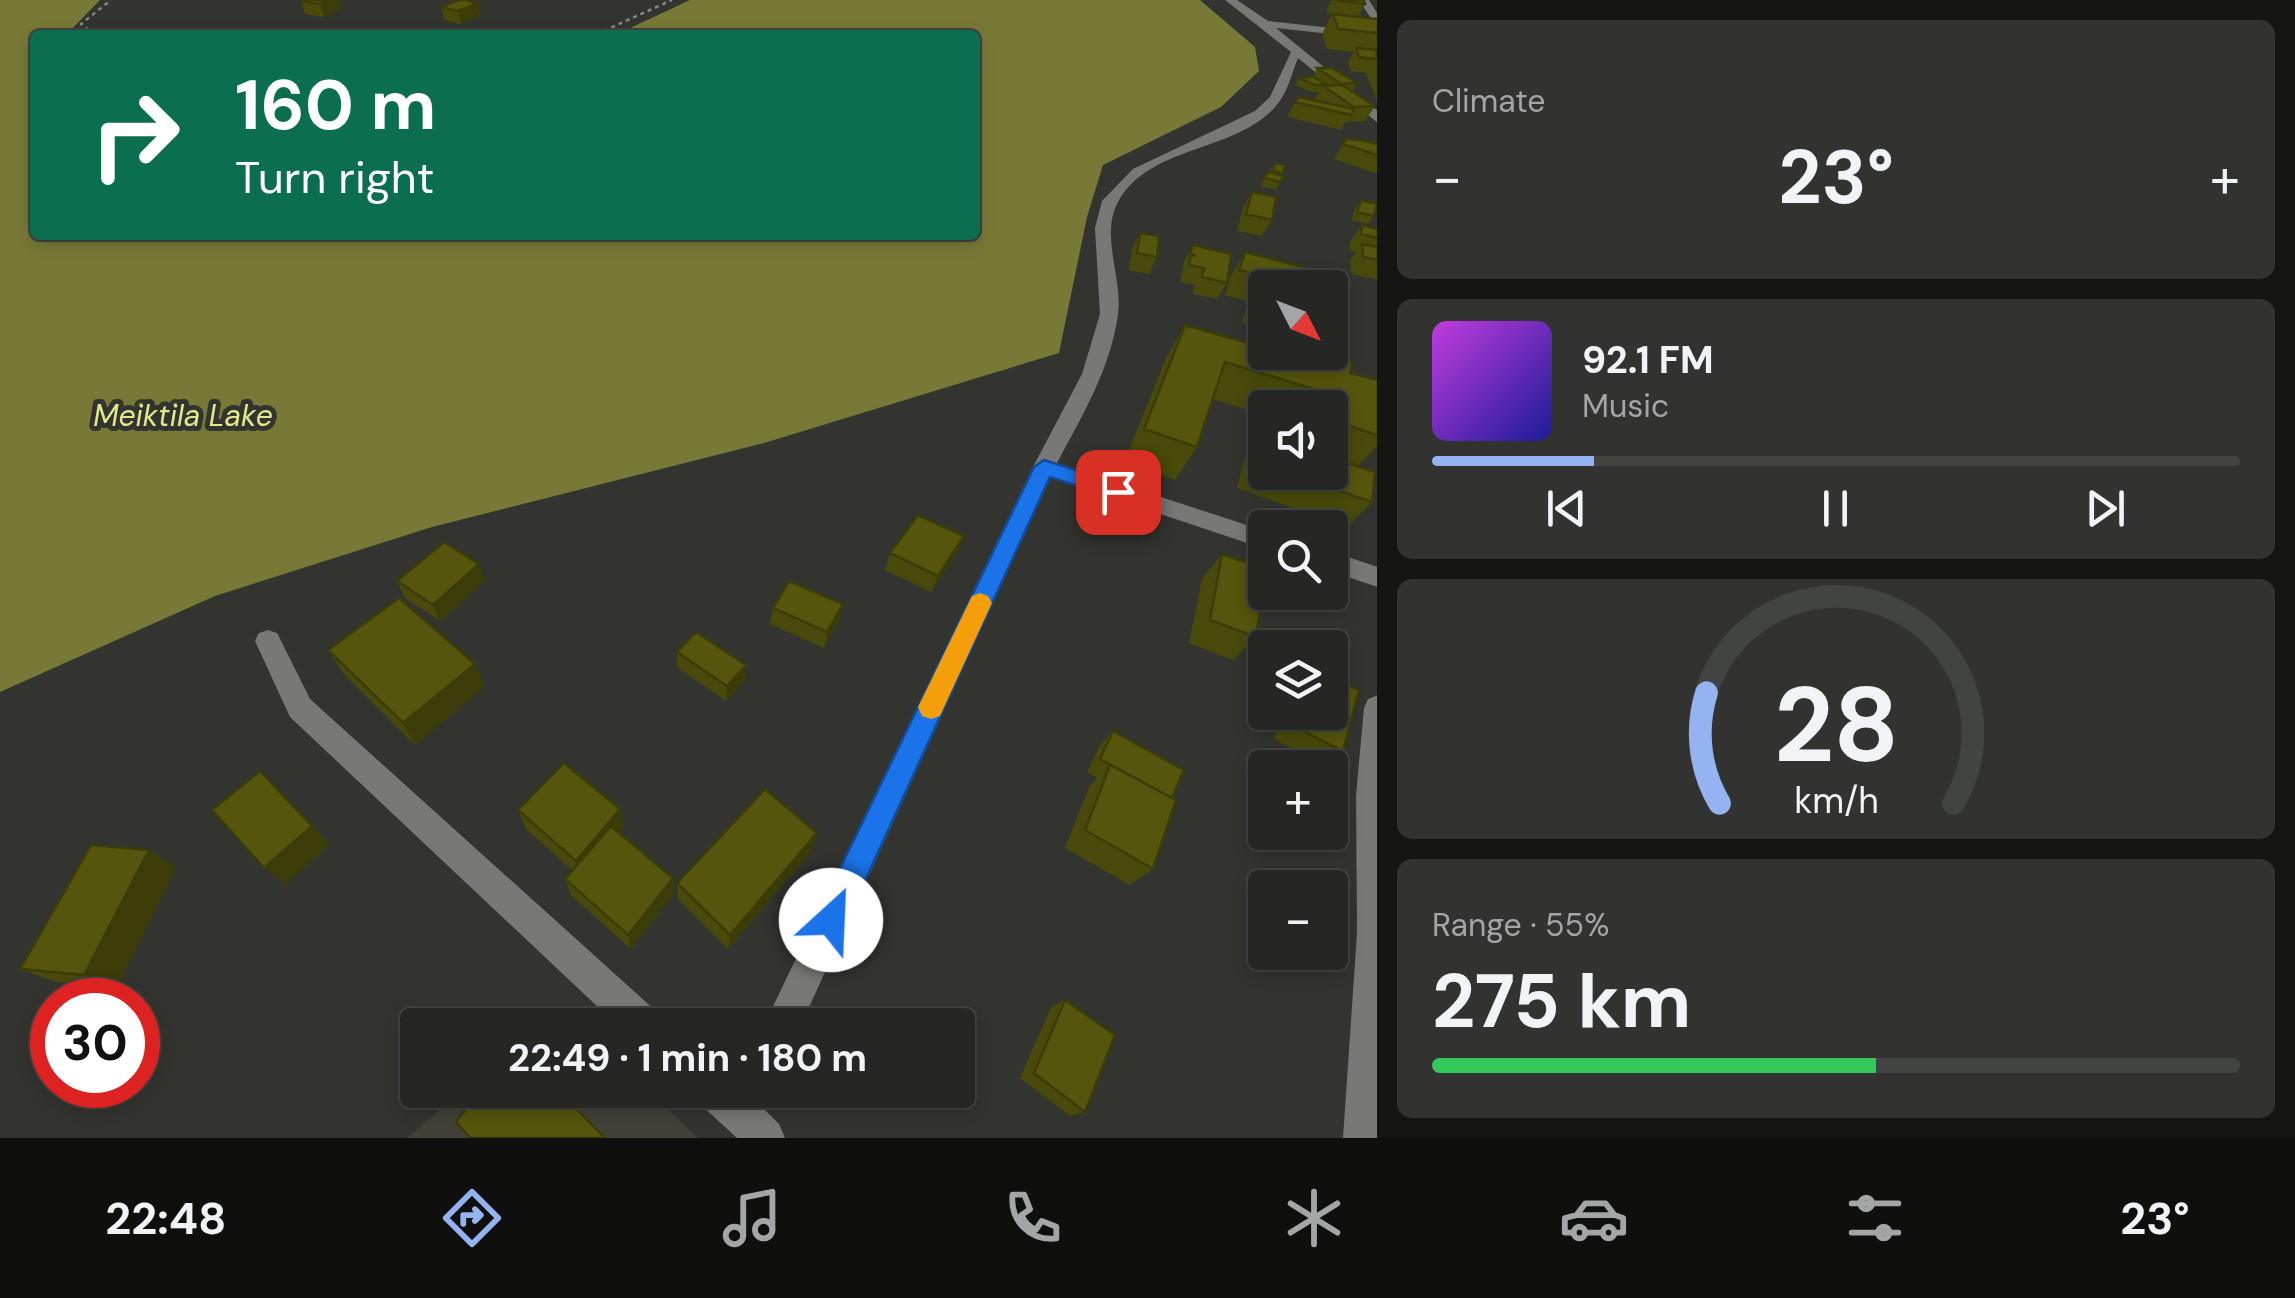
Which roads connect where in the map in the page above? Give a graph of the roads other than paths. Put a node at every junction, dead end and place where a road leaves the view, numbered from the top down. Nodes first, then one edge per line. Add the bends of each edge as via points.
1 (1230, 0) edge
2 (1364, 1) edge
3 (1270, 24) junction
4 (1377, 24) edge
5 (1377, 36) edge
6 (1298, 52) junction
7 (1377, 118) edge
8 (1044, 467) junction
9 (1248, 534) edge
10 (1348, 568) edge
11 (1377, 577) edge
12 (268, 640) dead end
13 (1377, 720) edge
14 (1376, 933) edge
15 (626, 1008) edge
16 (790, 1008) edge
17 (1364, 1138) edge

1 - 3 street
2 - 4 street
3 - 5 street
3 - 6 street
6 - 7 street
6 - 8 street via 1263,113 1148,168 1108,203 1110,311 1095,371
8 - 9 street
8 - 16 street
10 - 11 street
12 - 15 street via 300,708
13 - 14 street via 1371,795
14 - 17 street

